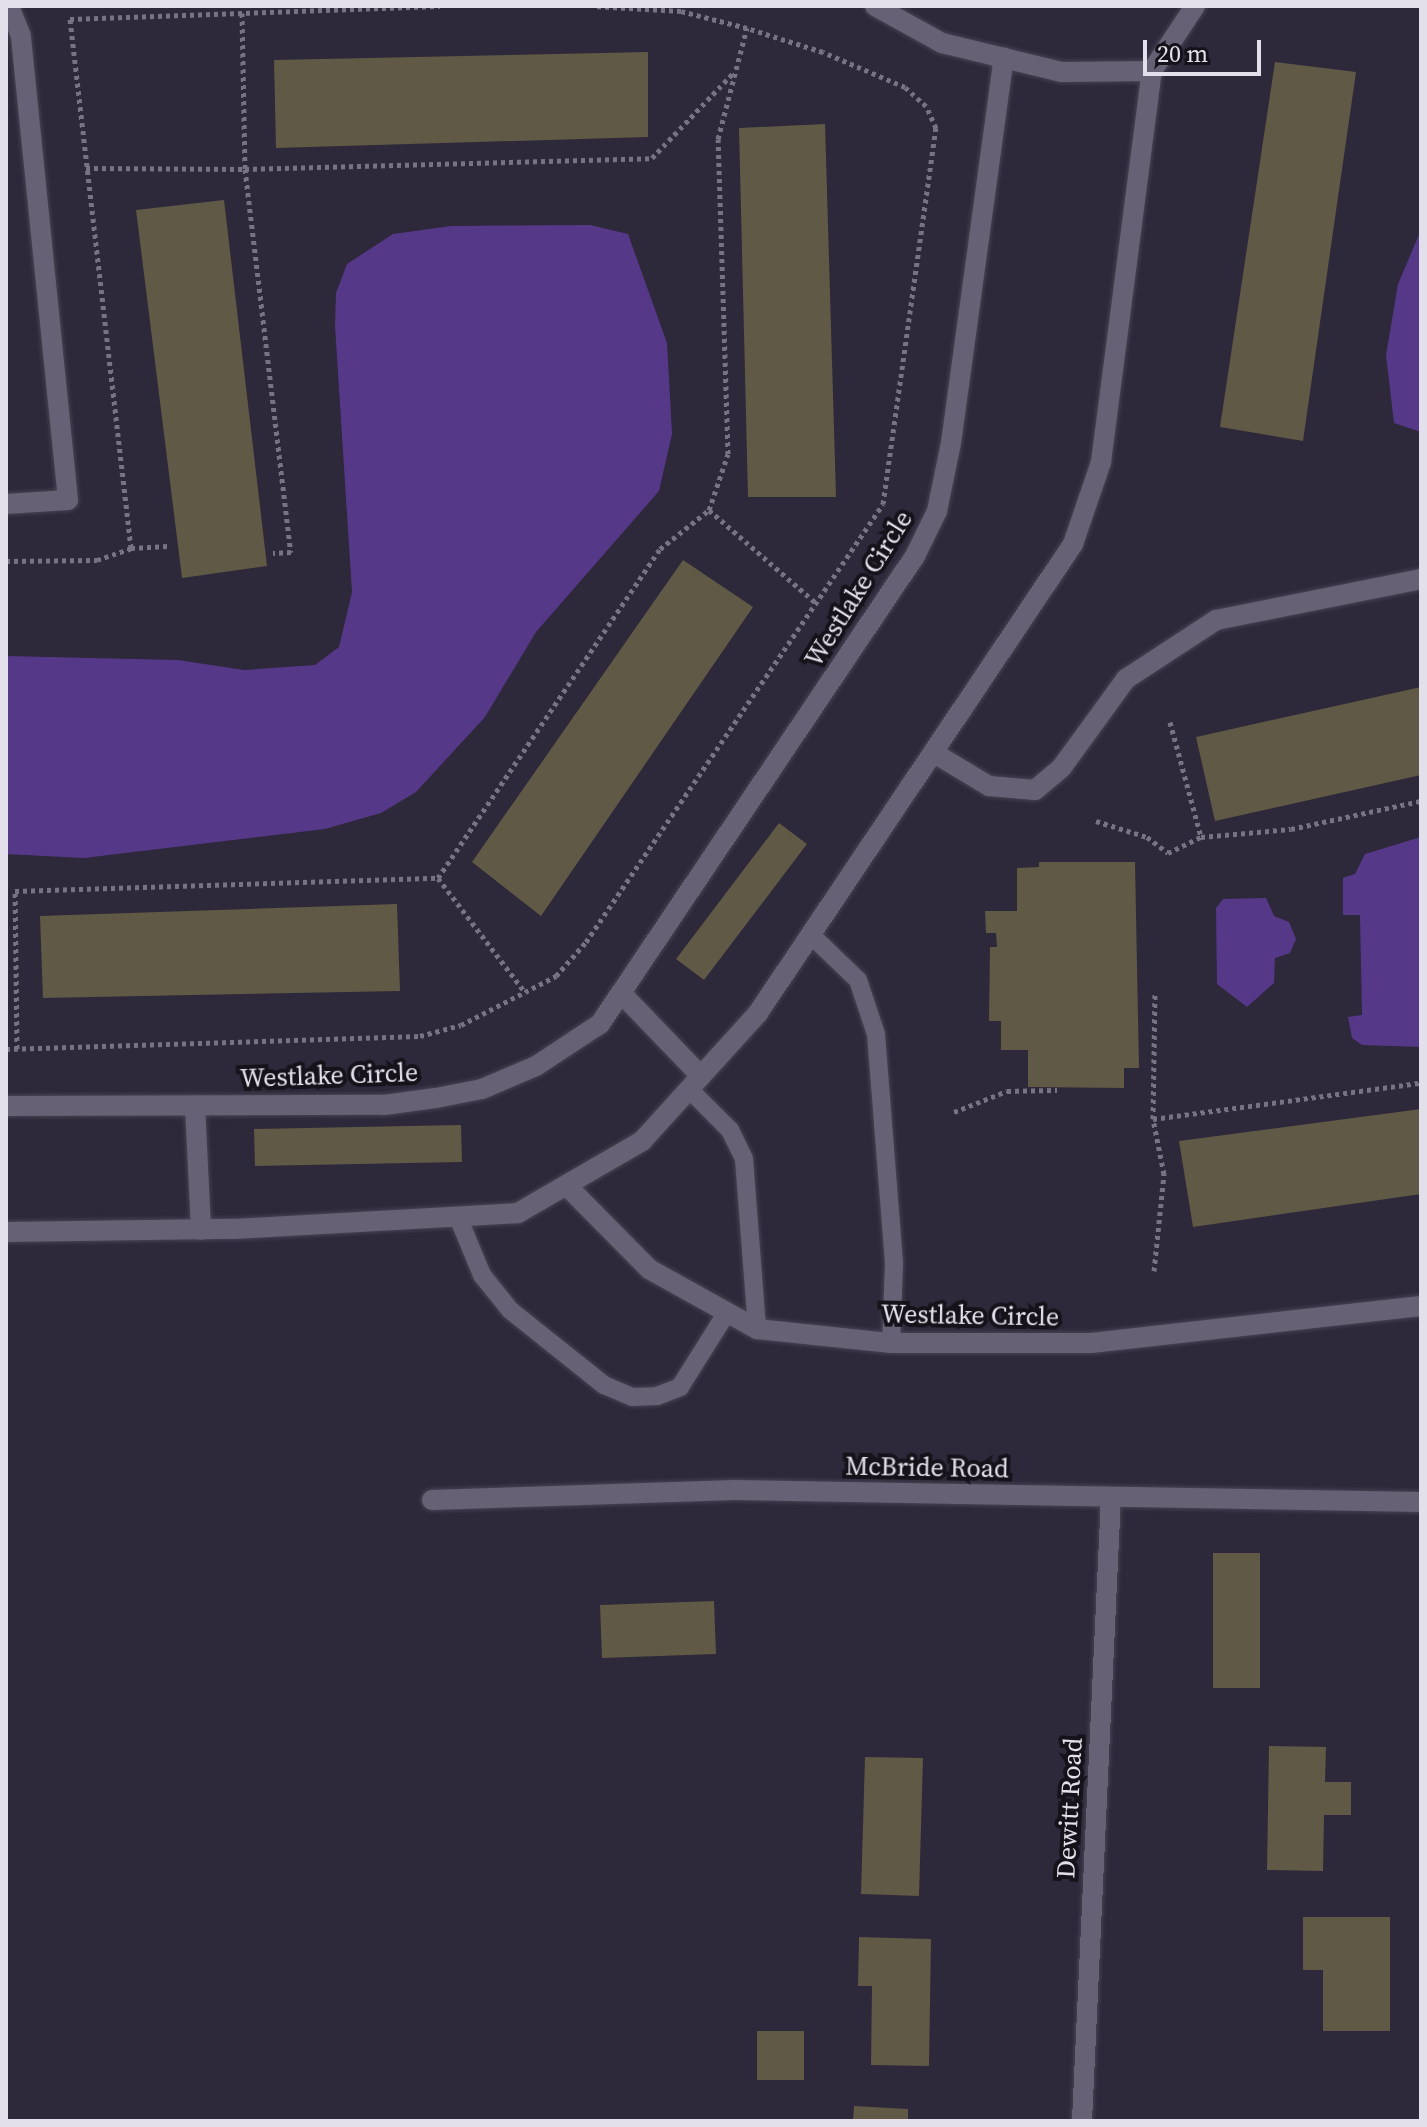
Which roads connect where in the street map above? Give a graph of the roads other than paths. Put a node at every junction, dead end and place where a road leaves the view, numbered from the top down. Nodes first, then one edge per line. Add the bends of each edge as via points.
1 (9, 6) edge
2 (875, 6) edge
3 (1195, 6) edge
4 (1004, 58) junction
5 (1152, 71) junction
6 (6, 504) edge
7 (1421, 579) edge
8 (934, 753) junction
9 (811, 935) junction
10 (622, 994) junction
11 (695, 1082) junction
12 (6, 1106) edge
13 (195, 1106) junction
14 (567, 1186) junction
15 (458, 1217) junction
16 (201, 1230) junction
17 (6, 1232) edge
18 (1421, 1306) edge
19 (727, 1312) junction
20 (757, 1329) junction
21 (891, 1343) junction
22 (1111, 1497) junction
23 (432, 1500) dead end
24 (1421, 1502) edge
25 (1082, 2121) edge

1 - 6 street via 21,36 68,500
2 - 4 street via 942,43
3 - 5 street
4 - 5 street via 1062,72
4 - 10 street, Westlake Circle via 937,511 915,556
5 - 8 street via 1101,462 1073,544
7 - 8 street via 1216,620 1126,679 1062,767 1035,790 989,786
8 - 9 street
9 - 11 street via 758,1013
9 - 21 lane via 858,980 876,1034 894,1263
10 - 11 street
10 - 13 street, Westlake Circle via 600,1024 568,1050 482,1089 384,1105
11 - 14 street via 642,1141
11 - 20 lane via 744,1159
12 - 13 street, Westlake Circle
13 - 16 street
14 - 15 street via 518,1213
14 - 19 street, Westlake Circle via 649,1269
15 - 16 street
15 - 19 lane via 482,1275 510,1310 604,1385 632,1397 657,1396 680,1387
16 - 17 street
18 - 21 street, Westlake Circle via 1091,1343
19 - 20 street, Westlake Circle
20 - 21 street, Westlake Circle
22 - 23 street, McBride Road via 735,1490
22 - 24 street, McBride Road
22 - 25 street, Dewitt Road

